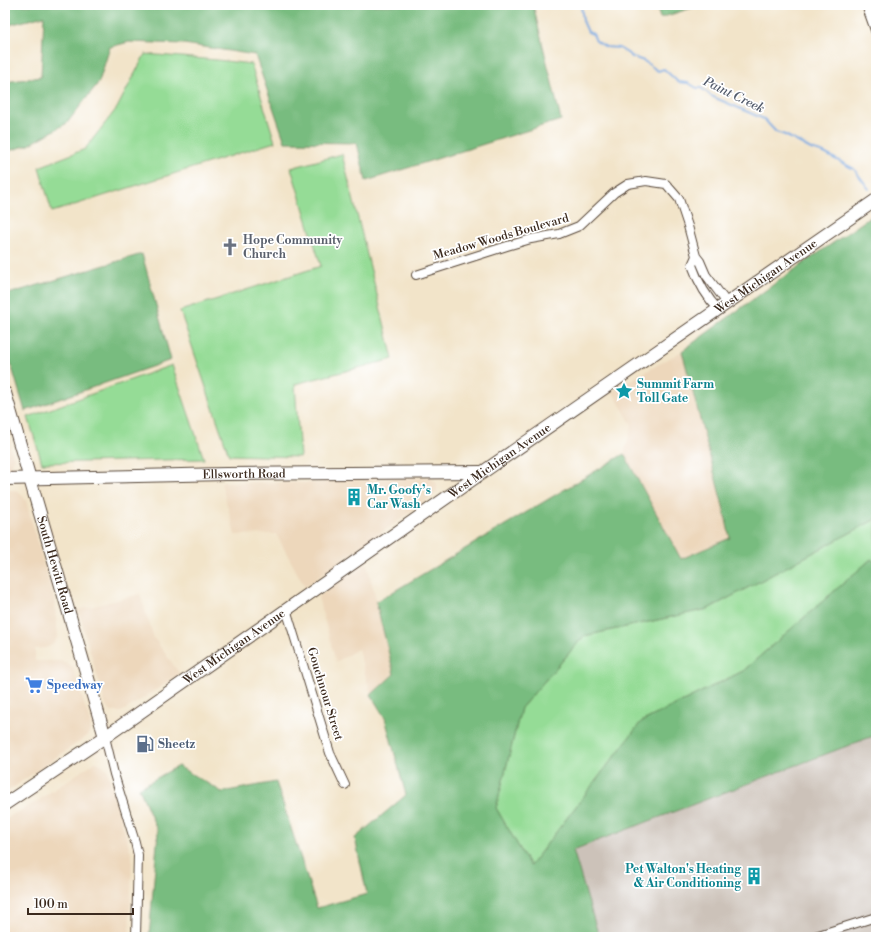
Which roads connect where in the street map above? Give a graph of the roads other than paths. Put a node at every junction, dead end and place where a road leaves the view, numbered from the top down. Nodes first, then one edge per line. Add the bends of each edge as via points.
1 (866, 5) edge
2 (876, 33) edge
3 (876, 200) edge
4 (696, 256) junction
5 (416, 275) dead end
6 (723, 306) junction
7 (5, 393) edge
8 (483, 472) junction
9 (30, 478) junction
10 (5, 479) edge
11 (286, 609) junction
12 (105, 737) junction
13 (345, 785) dead end
14 (5, 804) edge
15 (876, 917) edge
16 (136, 937) edge
17 (812, 937) edge

1 - 2 street
3 - 6 main road, West Michigan Avenue
4 - 5 street, Meadow Woods Boulevard via 678,199 666,184 646,181 628,184 614,193 579,226
4 - 6 street, Meadow Woods Boulevard
4 - 6 street, Meadow Woods Boulevard via 692,265 698,280 711,302
6 - 8 main road, West Michigan Avenue
7 - 9 main road, South Hewitt Road
8 - 9 main road, Ellsworth Road
8 - 11 main road, West Michigan Avenue
9 - 10 main road, Ellsworth Road
9 - 12 main road, South Hewitt Road
11 - 12 main road, West Michigan Avenue
11 - 13 street, Gouchnour Street via 330,753
12 - 14 main road, West Michigan Avenue
12 - 16 street via 138,855
15 - 17 street

